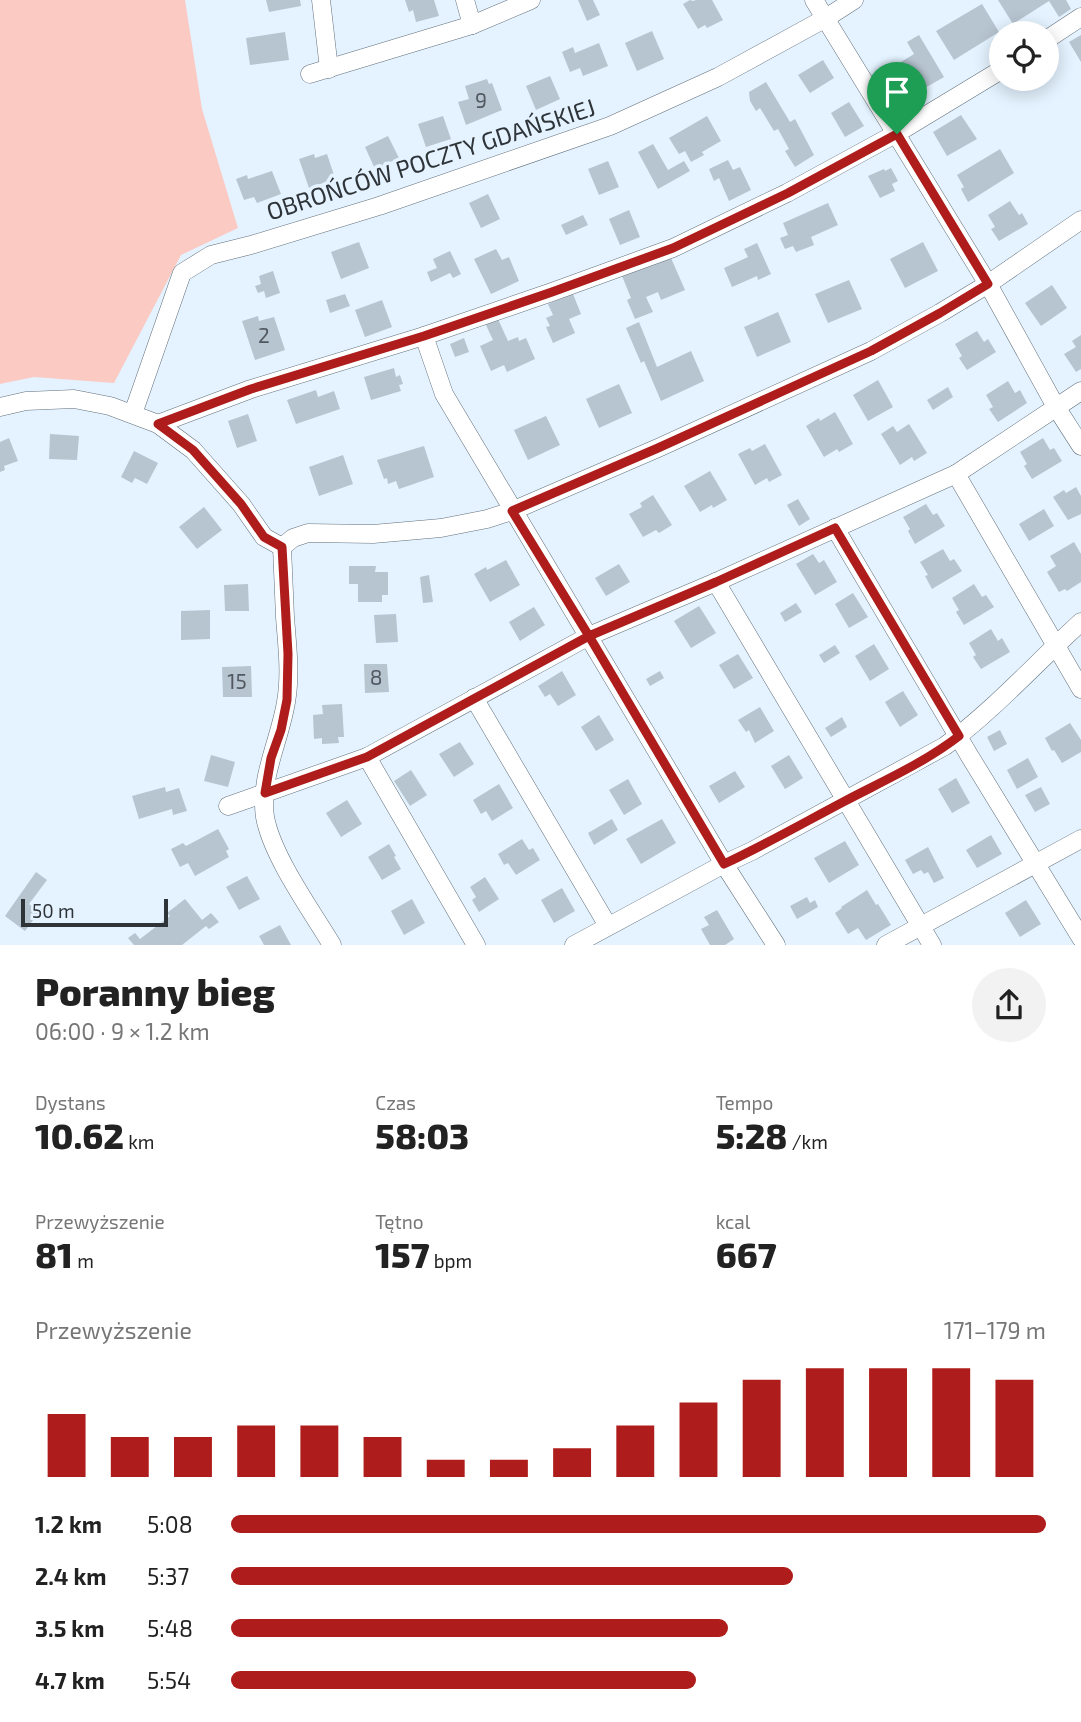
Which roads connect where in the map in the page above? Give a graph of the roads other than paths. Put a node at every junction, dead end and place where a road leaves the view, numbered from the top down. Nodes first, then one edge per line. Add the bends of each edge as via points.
1 (321, 0) edge
2 (465, 0) edge
3 (531, 0) edge
4 (814, 0) edge
5 (854, 0) edge
6 (1081, 17) edge
7 (826, 18) junction
8 (472, 25) junction
9 (1059, 31) edge
10 (328, 69) junction
11 (310, 74) dead end
12 (989, 77) edge
13 (897, 134) junction
14 (1081, 220) edge
15 (988, 284) junction
16 (424, 336) junction
17 (1081, 391) edge
18 (0, 407) edge
19 (1056, 407) junction
20 (132, 413) junction
21 (158, 424) junction
22 (1081, 446) edge
23 (956, 474) junction
24 (512, 511) junction
25 (835, 528) junction
26 (282, 547) junction
27 (716, 582) junction
28 (1081, 622) edge
29 (589, 636) junction
30 (1056, 645) junction
31 (1081, 689) edge
32 (474, 698) junction
33 (959, 736) junction
34 (367, 757) junction
35 (265, 793) junction
36 (846, 800) junction
37 (228, 806) dead end
38 (1081, 838) edge
39 (724, 864) junction
40 (1037, 864) junction
41 (608, 926) junction
42 (920, 926) junction
43 (1081, 938) edge
44 (331, 945) edge
45 (476, 945) edge
46 (574, 945) edge
47 (776, 945) edge
48 (886, 945) edge
49 (932, 945) edge

1 - 10 street
2 - 8 street
3 - 8 street
4 - 7 street
5 - 7 street, OBROŃCÓW POCZTY GDAŃSKIEJ
6 - 9 street
7 - 13 street
7 - 20 street, OBROŃCÓW POCZTY GDAŃSKIEJ via 718,77 610,126 379,206 211,255 182,273
8 - 10 street
10 - 11 street
12 - 13 street
13 - 15 street
13 - 16 street via 673,248
14 - 15 street
15 - 19 street
15 - 24 street via 871,351
16 - 21 street via 251,389
16 - 24 street via 444,394
17 - 19 street
18 - 20 street via 74,399
19 - 22 street
19 - 23 street
20 - 21 street
21 - 26 street via 193,450 264,537
23 - 25 street
23 - 30 street
24 - 26 street via 441,528 308,533
24 - 29 street
25 - 27 street
25 - 33 street
26 - 35 street via 287,700
27 - 29 street
27 - 36 street
28 - 30 street
29 - 32 street
29 - 39 street
30 - 31 street
30 - 33 street
32 - 34 street
32 - 41 street
33 - 36 street
33 - 40 street
34 - 35 street
34 - 45 street
35 - 37 street
35 - 44 street via 265,817 273,843
36 - 39 street
36 - 42 street
38 - 40 street
39 - 41 street
39 - 47 street
40 - 42 street
40 - 43 street
41 - 46 street
42 - 48 street
42 - 49 street

